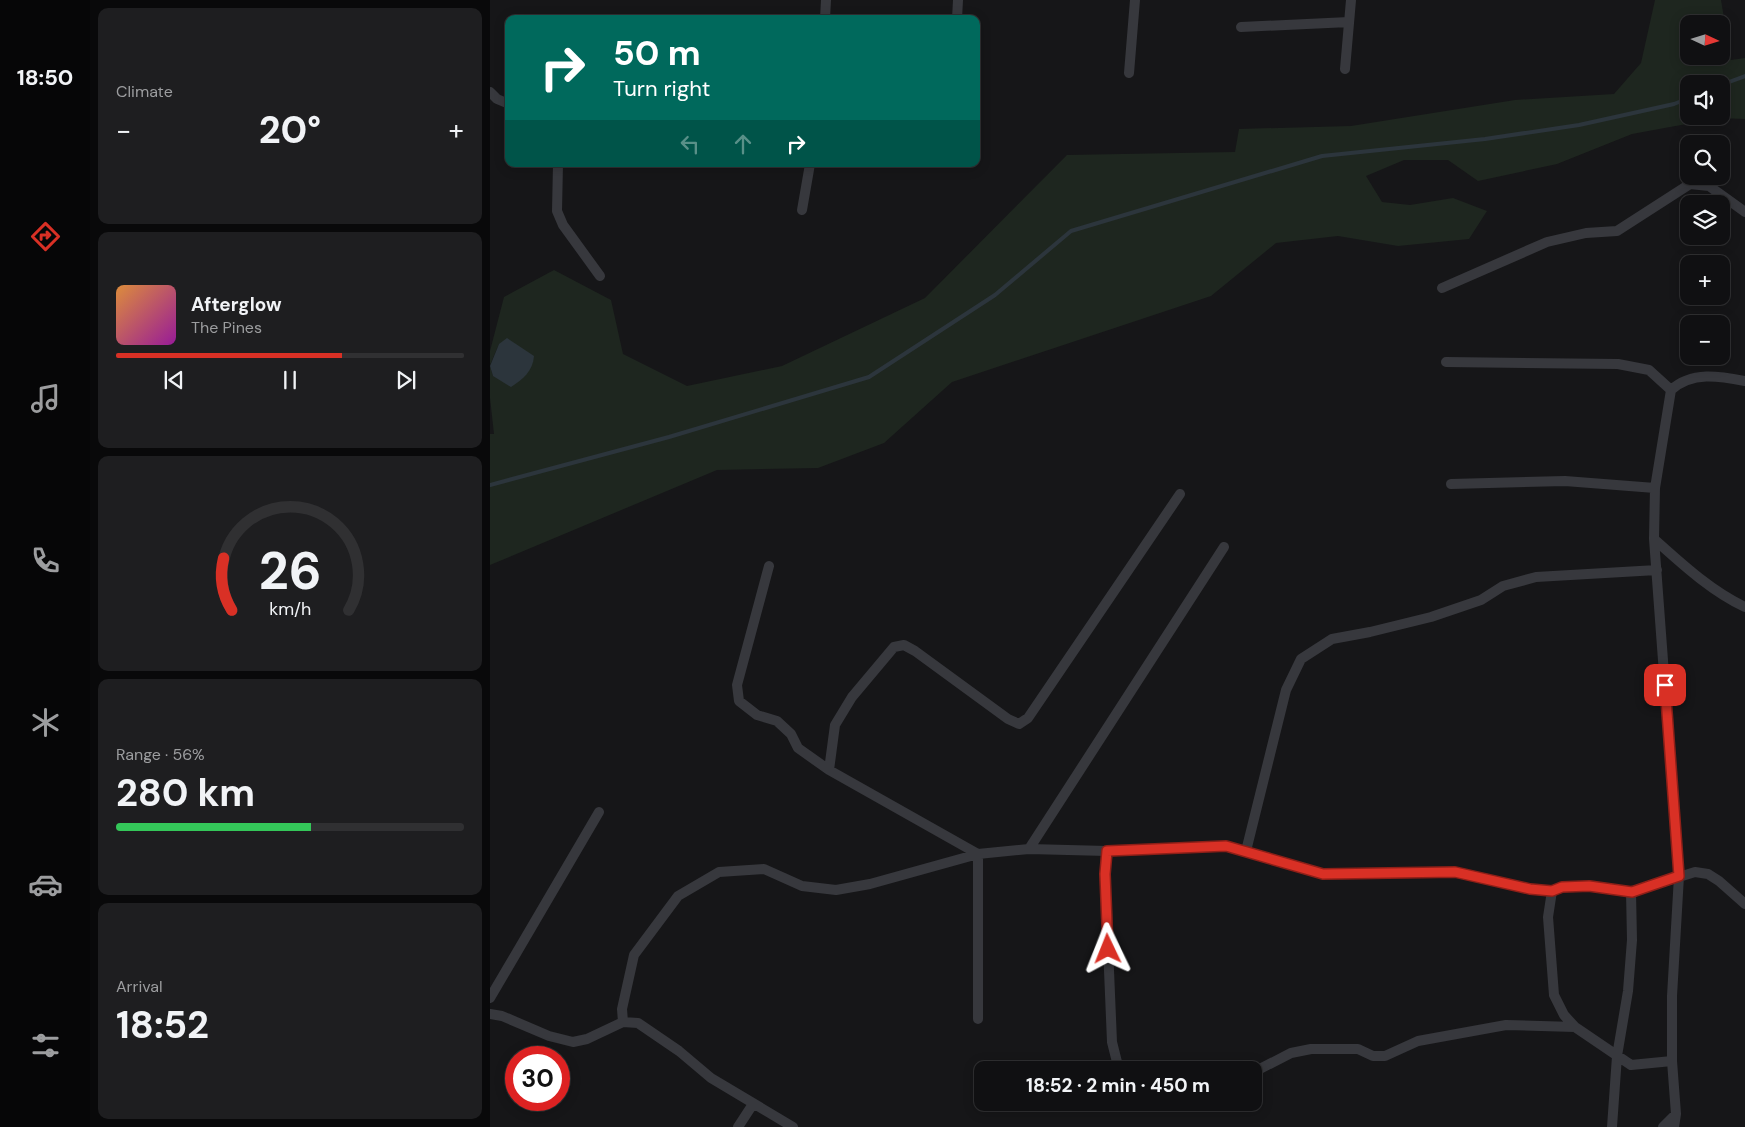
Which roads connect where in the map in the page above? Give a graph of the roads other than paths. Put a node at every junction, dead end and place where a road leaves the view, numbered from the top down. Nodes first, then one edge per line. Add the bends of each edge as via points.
1 (826, 0) edge
2 (958, 0) edge
3 (1135, 0) edge
4 (1351, 0) edge
5 (825, 15) edge
6 (958, 15) edge
7 (1349, 22) junction
8 (1241, 27) dead end
9 (1345, 69) dead end
10 (1129, 73) dead end
11 (490, 92) edge
12 (505, 102) edge
13 (558, 167) edge
14 (809, 167) edge
15 (802, 210) dead end
16 (1745, 212) edge
17 (600, 276) dead end
18 (1442, 288) dead end
19 (1446, 362) dead end
20 (1745, 382) edge
21 (1671, 390) junction
22 (1451, 484) dead end
23 (1655, 488) junction
24 (1180, 494) dead end
25 (1654, 539) junction
26 (1224, 547) dead end
27 (769, 566) dead end
28 (1657, 570) junction
29 (1745, 607) edge
30 (829, 770) junction
31 (599, 812) dead end
32 (1029, 849) junction
33 (1107, 851) junction
34 (1246, 851) junction
35 (978, 854) junction
36 (1679, 876) junction
37 (1552, 891) junction
38 (1632, 892) junction
39 (1745, 904) edge
40 (490, 998) edge
41 (490, 1014) edge
42 (978, 1019) dead end
43 (624, 1022) junction
44 (1576, 1027) junction
45 (1617, 1056) junction
46 (1117, 1061) edge
47 (1672, 1061) junction
48 (1262, 1068) edge
49 (753, 1104) junction
50 (1676, 1114) junction
51 (738, 1127) edge
52 (794, 1127) edge
53 (1612, 1127) edge
54 (1663, 1127) edge
55 (1674, 1127) edge

1 - 5 street
2 - 6 street
3 - 10 street
4 - 7 street
7 - 8 street
7 - 9 street
11 - 12 street
13 - 17 street via 557,211 563,225
14 - 15 street
16 - 18 street via 1709,186 1690,184 1617,231 1586,233 1547,242
19 - 21 street via 1618,364 1649,370
20 - 21 street via 1696,377 1681,381
21 - 23 street
22 - 23 street via 1565,481
23 - 25 street
24 - 30 street via 1028,718 1019,724 915,651 904,645 894,647 852,697 835,725
25 - 28 street
25 - 29 street via 1716,590
26 - 32 street
27 - 30 street via 737,685 739,701 757,715 776,721 791,734 798,748
28 - 34 street via 1536,577 1503,586 1481,600 1431,617 1332,639 1301,659 1286,690
28 - 36 street
30 - 35 street
31 - 40 street
32 - 33 street
32 - 35 street
33 - 34 street via 1226,846
33 - 46 street via 1105,874 1112,1042
34 - 37 street via 1323,874 1455,872
35 - 42 street
35 - 43 street via 870,884 836,890 802,886 764,869 719,872 678,896 634,955 622,1009
36 - 38 street
36 - 39 street via 1695,872 1708,874
36 - 47 street
37 - 38 street via 1562,887 1589,886
37 - 44 street via 1548,917 1554,995 1564,1014
38 - 45 street via 1628,991
41 - 43 street via 573,1042 588,1039
43 - 49 street via 646,1027 711,1078
44 - 45 street
44 - 48 street via 1506,1025 1418,1042 1385,1056 1373,1056 1358,1049 1311,1049 1291,1054
45 - 47 street via 1631,1065
45 - 53 street
47 - 50 street
49 - 51 street
49 - 52 street
50 - 54 street
50 - 55 street

